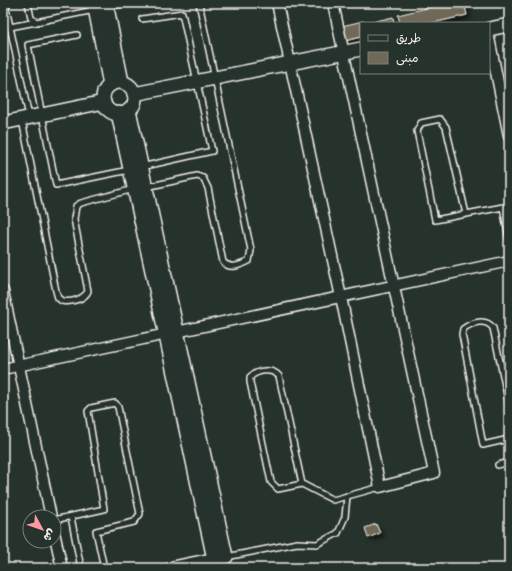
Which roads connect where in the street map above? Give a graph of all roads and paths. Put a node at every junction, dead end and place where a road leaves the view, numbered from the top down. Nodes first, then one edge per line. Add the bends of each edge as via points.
1 (5, 3) edge
2 (28, 3) edge
3 (125, 3) edge
4 (199, 3) edge
5 (277, 3) edge
6 (332, 3) edge
7 (101, 6) edge
8 (142, 19) dead end
9 (36, 22) junction
10 (509, 25) edge
11 (10, 27) junction
12 (490, 29) edge
13 (77, 35) dead end
14 (490, 43) edge
15 (360, 49) edge
16 (343, 51) junction
17 (290, 63) junction
18 (216, 77) junction
19 (198, 81) junction
20 (116, 84) junction
21 (134, 94) junction
22 (104, 102) junction
23 (123, 112) junction
24 (31, 118) junction
25 (3, 123) edge
26 (509, 136) edge
27 (135, 168) junction
28 (140, 188) junction
29 (466, 214) junction
30 (509, 239) edge
31 (509, 261) edge
32 (394, 285) junction
33 (3, 291) edge
34 (341, 297) junction
35 (170, 333) junction
36 (18, 365) junction
37 (3, 369) edge
38 (509, 405) edge
39 (509, 439) edge
40 (509, 462) edge
41 (498, 465) dead end
42 (302, 484) junction
43 (380, 487) junction
44 (347, 496) junction
45 (49, 509) edge
46 (71, 517) junction
47 (62, 519) edge
48 (58, 549) edge
49 (220, 558) junction
50 (62, 568) edge
51 (81, 568) edge
52 (104, 568) edge
53 (172, 568) edge

1 - 11 lane
2 - 9 lane via 32,18
3 - 7 lane
4 - 18 lane
5 - 17 street
6 - 16 street
7 - 9 lane
7 - 20 street
8 - 19 lane via 182,13
9 - 11 lane
10 - 12 street
11 - 24 lane
13 - 24 lane via 28,45
14 - 26 street
15 - 16 street
16 - 17 street
16 - 32 street
17 - 18 street
17 - 34 street
18 - 19 street
18 - 28 lane via 251,250 249,261 232,267 226,266 223,262 208,188 203,178 197,176
19 - 21 street
19 - 27 lane via 212,151
20 - 21 street via 130,86
20 - 22 street via 104,92
21 - 23 street via 134,103
22 - 23 street via 109,110
22 - 24 street
23 - 27 street
24 - 25 street
24 - 27 lane via 56,185
24 - 28 lane via 56,291 62,301 81,298 88,292 74,219 76,206
27 - 28 street
28 - 35 street
29 - 29 lane via 435,220 417,131 421,123 440,119 446,127
29 - 30 lane via 503,207
31 - 32 street
32 - 34 street
32 - 43 street via 434,472
33 - 36 street
34 - 35 street
34 - 43 street
35 - 36 street
35 - 49 street
36 - 37 street
36 - 45 street
38 - 39 lane via 493,328 485,322 463,328 483,445
40 - 41 lane
42 - 42 lane via 279,376 269,370 255,373 250,377 250,382 271,482 278,489
42 - 44 lane via 333,500
43 - 44 lane
44 - 49 lane via 345,517 338,533 317,544 297,543
46 - 47 lane
46 - 51 lane
46 - 52 lane via 104,509 88,411 91,408 115,403 118,407 140,514 134,522 96,531
48 - 50 street
49 - 53 street

